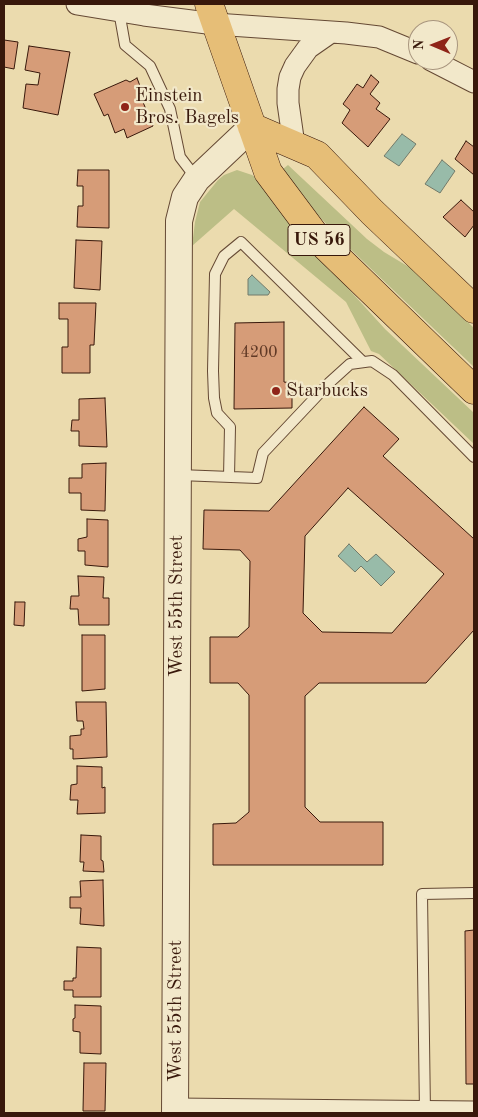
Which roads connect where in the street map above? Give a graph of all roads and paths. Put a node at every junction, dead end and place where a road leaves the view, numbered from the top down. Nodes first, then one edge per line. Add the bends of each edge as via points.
1 (77, 4) edge
2 (119, 11) junction
3 (212, 14) edge
4 (332, 32) junction
5 (408, 50) edge
6 (451, 70) edge
7 (474, 82) edge
8 (252, 126) junction
9 (294, 144) junction
10 (197, 179) junction
11 (474, 308) edge
12 (363, 362) junction
13 (474, 390) edge
14 (474, 457) edge
15 (178, 476) junction
16 (229, 477) junction
17 (474, 894) edge
18 (175, 1111) edge
19 (235, 1111) edge
20 (474, 1112) edge
21 (425, 1113) edge

1 - 2 street
2 - 3 street
2 - 10 lane via 125,45 150,66 170,109 180,157
3 - 4 street via 249,26
3 - 8 highway, US 56
4 - 5 street via 379,37
4 - 9 street via 308,48 290,77 288,103
6 - 7 street
8 - 9 highway, US 56
8 - 10 street, West 55th Street
8 - 13 highway, US 56 via 268,172 318,239
9 - 11 highway, US 56 via 317,154 372,212
10 - 15 street, West 55th Street via 185,197 179,221
12 - 14 lane via 372,361 393,375
12 - 16 lane via 350,364 329,383 263,453 257,478
12 - 16 lane via 241,242 224,256 215,274 213,371 217,413 230,427
15 - 16 lane
15 - 18 street, West 55th Street
17 - 21 lane via 422,894
18 - 19 street
19 - 21 street
20 - 21 street

